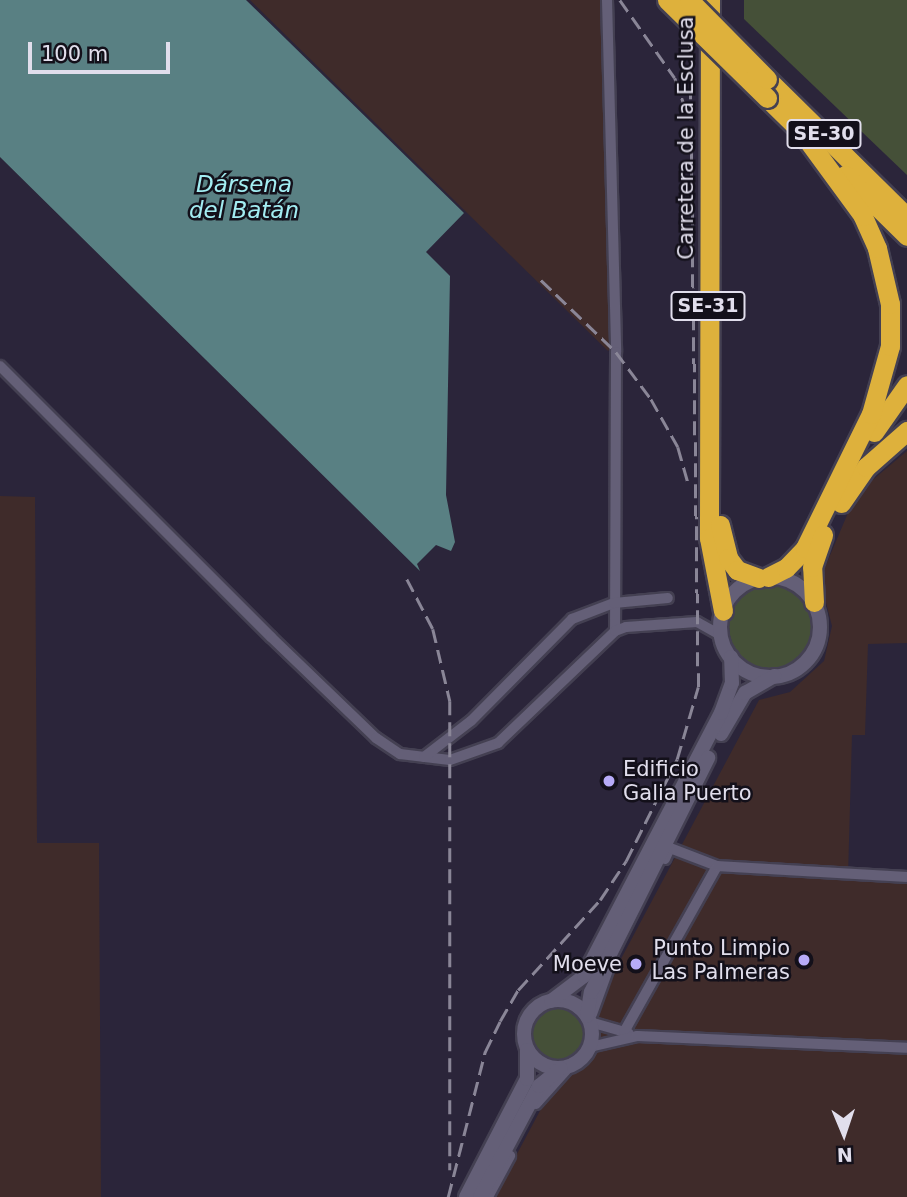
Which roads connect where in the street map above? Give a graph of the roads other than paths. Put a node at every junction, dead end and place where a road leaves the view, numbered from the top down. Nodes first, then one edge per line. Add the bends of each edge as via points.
1 (607, 0) edge
2 (667, 0) edge
3 (689, 0) edge
4 (709, 0) edge
5 (721, 0) edge
6 (767, 88) junction
7 (803, 134) junction
8 (907, 217) edge
9 (907, 236) edge
10 (0, 366) edge
11 (907, 385) edge
12 (907, 431) edge
13 (845, 484) junction
14 (763, 578) junction
15 (668, 598) dead end
16 (814, 602) junction
17 (614, 603) junction
18 (723, 611) junction
19 (615, 631) junction
20 (722, 636) junction
21 (731, 657) junction
22 (774, 676) junction
23 (424, 757) junction
24 (702, 769) junction
25 (670, 848) junction
26 (716, 866) junction
27 (907, 877) edge
28 (551, 1001) junction
29 (589, 1019) junction
30 (624, 1032) junction
31 (637, 1036) junction
32 (590, 1047) junction
33 (907, 1048) edge
34 (527, 1049) junction
35 (565, 1067) junction
36 (466, 1197) edge
37 (480, 1197) edge
38 (488, 1197) edge

1 - 17 street via 616,352
2 - 6 highway, SE-30, bridge
3 - 6 highway, SE-30, bridge
4 - 18 highway, Carretera de la Esclusa / SE-31 via 709,538
5 - 14 highway, Carretera de la Esclusa / SE-31 via 720,534 737,570
6 - 7 highway, SE-30
6 - 8 highway, SE-30
7 - 9 highway, SE-30
7 - 13 highway via 863,216 886,276 890,304 890,346 880,390
10 - 23 street via 376,738 400,754
11 - 13 highway
12 - 13 highway
13 - 14 highway via 805,548 786,568
13 - 16 highway via 812,567
14 - 16 main road via 798,585
14 - 18 main road via 736,591
15 - 17 street
16 - 22 main road via 820,631 814,650 793,671
17 - 19 street
17 - 23 street via 572,620 461,731
18 - 20 main road
19 - 20 street via 637,624 697,622
19 - 23 street via 498,743 450,760
20 - 21 main road
21 - 22 main road via 746,670
21 - 28 main road via 732,683 721,713 584,976
22 - 24 main road via 746,693
24 - 25 street
24 - 29 main road via 591,992
25 - 26 street
25 - 29 street via 609,968
26 - 27 street
26 - 30 street
28 - 29 main road via 574,1004
28 - 34 main road via 527,1020
29 - 30 street
29 - 32 main road
30 - 31 street
31 - 32 street
31 - 33 street
32 - 35 main road
34 - 35 main road via 541,1063
34 - 36 main road via 527,1079
35 - 37 main road via 538,1086
35 - 38 street via 541,1096

